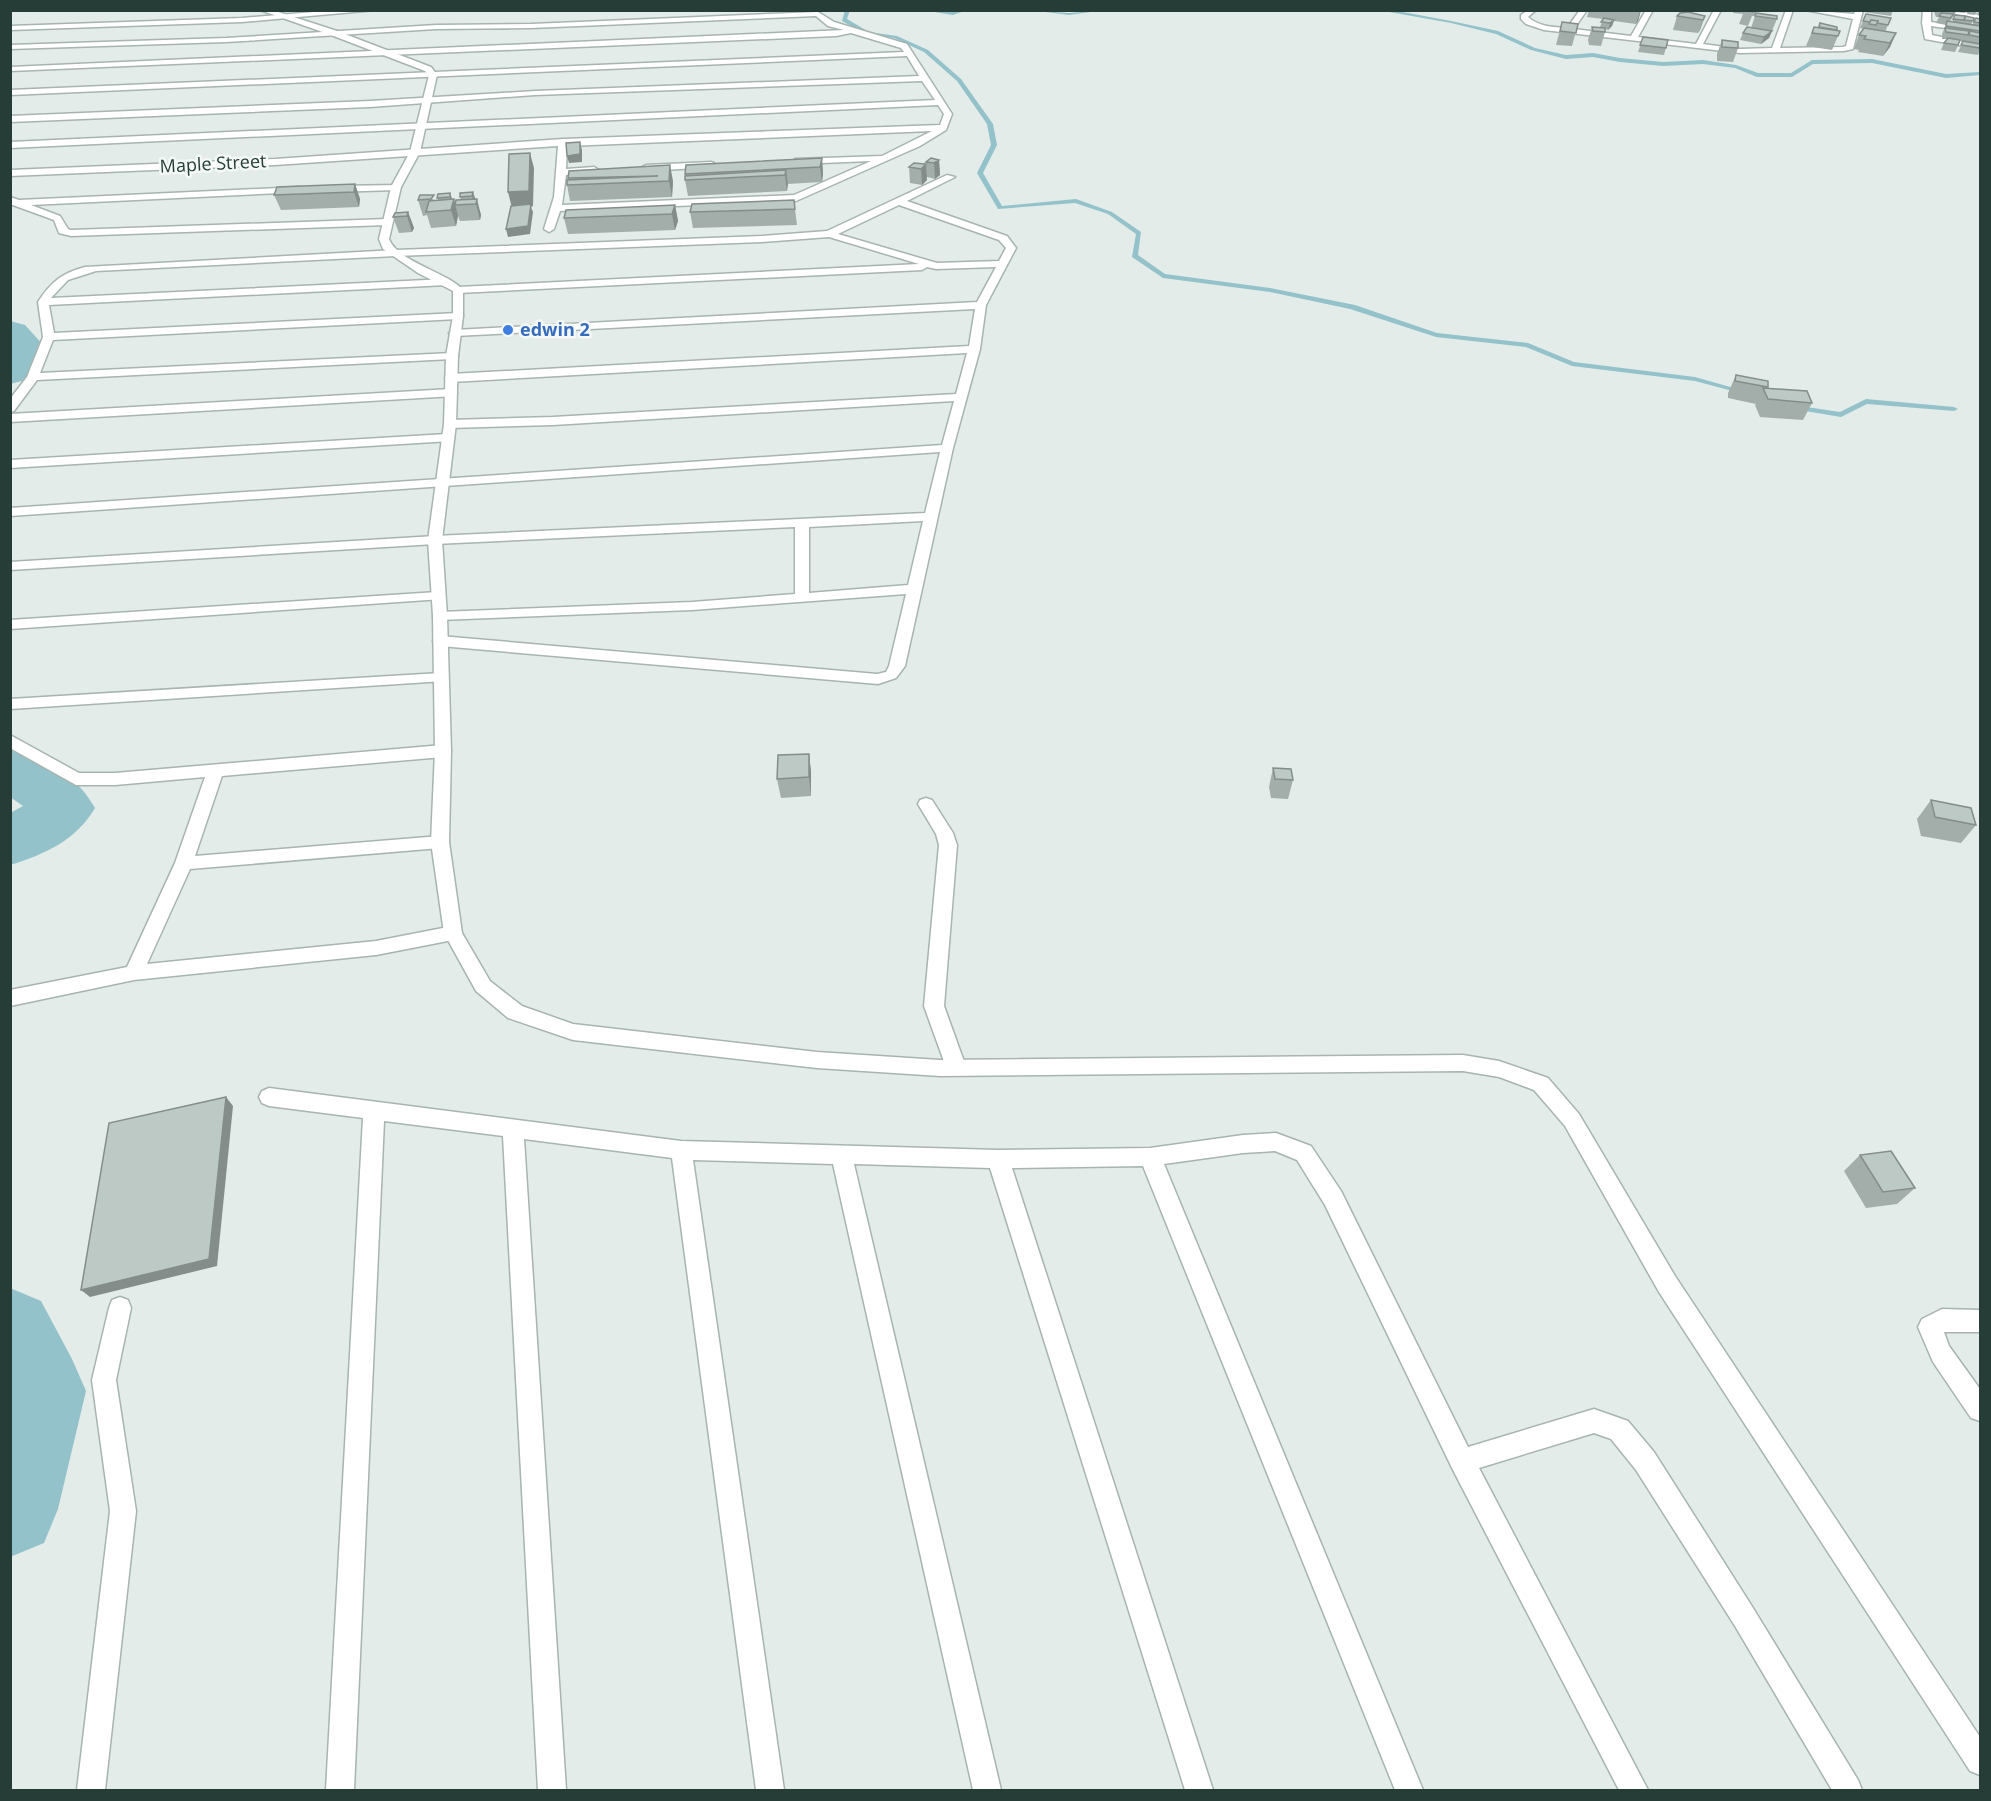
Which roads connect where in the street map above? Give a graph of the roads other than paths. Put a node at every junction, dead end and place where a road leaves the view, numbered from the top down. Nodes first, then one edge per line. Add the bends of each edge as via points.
1 (263, 10) edge
2 (373, 10) edge
3 (1533, 10) edge
4 (1584, 10) edge
5 (1650, 10) edge
6 (1718, 10) edge
7 (1790, 10) edge
8 (1808, 10) edge
9 (1927, 10) edge
10 (1938, 10) edge
11 (358, 11) edge
12 (818, 12) edge
13 (1858, 14) edge
14 (283, 16) junction
15 (1980, 17) edge
16 (1926, 23) junction
17 (10, 28) edge
18 (855, 30) junction
19 (1980, 31) edge
20 (1568, 32) junction
21 (334, 33) junction
22 (1933, 39) junction
23 (1632, 40) junction
24 (122, 43) junction
25 (1698, 46) junction
26 (10, 47) edge
27 (1980, 47) edge
28 (1923, 48) dead end
29 (1776, 49) junction
30 (115, 51) dead end
31 (385, 53) junction
32 (909, 54) junction
33 (108, 58) dead end
34 (101, 66) junction
35 (10, 69) edge
36 (93, 74) dead end
37 (433, 75) junction
38 (924, 78) junction
39 (85, 82) dead end
40 (77, 90) junction
41 (10, 93) edge
42 (426, 101) junction
43 (939, 102) junction
44 (10, 119) edge
45 (420, 125) junction
46 (943, 128) junction
47 (563, 142) junction
48 (10, 145) edge
49 (415, 152) junction
50 (886, 158) junction
51 (792, 161) edge
52 (275, 162) junction
53 (722, 164) edge
54 (631, 168) edge
55 (608, 170) edge
56 (269, 172) dead end
57 (562, 172) junction
58 (10, 173) edge
59 (950, 177) dead end
60 (264, 182) dead end
61 (396, 187) junction
62 (327, 189) edge
63 (316, 190) edge
64 (258, 192) junction
65 (14, 201) edge
66 (897, 201) junction
67 (558, 208) junction
68 (387, 222) junction
69 (549, 229) dead end
70 (829, 234) junction
71 (396, 253) junction
72 (1002, 264) junction
73 (936, 266) junction
74 (452, 286) junction
75 (43, 302) junction
76 (981, 305) junction
77 (458, 316) junction
78 (455, 333) junction
79 (49, 337) junction
80 (974, 349) junction
81 (452, 356) junction
82 (33, 376) junction
83 (451, 385) junction
84 (961, 397) junction
85 (10, 408) edge
86 (10, 418) edge
87 (448, 431) junction
88 (947, 448) junction
89 (10, 464) edge
90 (444, 483) junction
91 (10, 512) edge
92 (931, 517) junction
93 (802, 523) junction
94 (435, 540) junction
95 (10, 566) edge
96 (914, 589) junction
97 (437, 596) junction
98 (802, 597) junction
99 (440, 616) junction
100 (10, 625) edge
101 (440, 641) junction
102 (440, 678) junction
103 (10, 705) edge
104 (10, 740) edge
105 (443, 751) junction
106 (215, 771) junction
107 (926, 804) dead end
108 (440, 842) junction
109 (184, 863) junction
110 (453, 933) junction
111 (134, 973) junction
112 (10, 998) edge
113 (956, 1067) junction
114 (269, 1097) dead end
115 (374, 1112) junction
116 (513, 1128) junction
117 (681, 1150) junction
118 (841, 1154) junction
119 (1150, 1156) junction
120 (998, 1159) junction
121 (120, 1308) dead end
122 (1980, 1321) edge
123 (1980, 1409) edge
124 (1462, 1461) junction
125 (1980, 1761) edge
126 (92, 1791) edge
127 (340, 1791) edge
128 (552, 1791) edge
129 (770, 1791) edge
130 (987, 1791) edge
131 (1199, 1791) edge
132 (1409, 1791) edge
133 (1634, 1791) edge
134 (1848, 1791) edge

1 - 14 street
2 - 11 street
3 - 20 street via 1524,17 1529,22
4 - 20 street
5 - 23 street
6 - 25 street
7 - 29 street
8 - 13 street
9 - 16 street
10 - 15 street
11 - 14 street
12 - 18 street via 831,24
12 - 21 street
13 - 29 street via 1850,47 1844,50
14 - 17 street
14 - 21 street
16 - 19 street
16 - 22 street via 1928,37
18 - 31 street via 836,34
18 - 32 street via 904,46
20 - 23 street
21 - 24 street
21 - 31 street
22 - 27 street
22 - 28 street
23 - 25 street
24 - 26 street
24 - 30 street
25 - 29 street via 1740,51
31 - 34 street
31 - 37 street via 428,69
32 - 37 street
32 - 38 street
33 - 34 street
34 - 35 street
34 - 36 street
37 - 40 street
37 - 42 street
38 - 42 street
38 - 43 street
39 - 40 street
40 - 41 street
42 - 44 street
42 - 45 street
43 - 45 street
43 - 46 street via 948,114
45 - 48 street
45 - 49 street
46 - 47 street, Maple Street
46 - 50 street
47 - 49 street, Maple Street
47 - 57 street
49 - 52 street, Maple Street
49 - 61 street
50 - 51 street
50 - 67 street via 796,198
52 - 56 street
52 - 58 street, Maple Street
53 - 54 street
55 - 57 street
57 - 67 street
59 - 66 street
60 - 64 street
61 - 62 street
61 - 68 street
63 - 64 street
64 - 65 street
65 - 68 street via 57,218 63,231 71,233
66 - 70 street
66 - 72 street via 1003,238 1011,248
67 - 69 street
68 - 71 street via 384,239
70 - 71 street
70 - 73 street
71 - 74 street
71 - 75 street via 96,268 70,273 58,280
72 - 73 street
72 - 76 street
73 - 74 street
74 - 75 street
74 - 77 street
75 - 79 street
76 - 78 street
76 - 80 street
77 - 78 street
77 - 79 street
78 - 81 street
79 - 82 street
80 - 83 street
80 - 84 street
81 - 82 street
81 - 83 street
82 - 85 street
83 - 86 street
83 - 87 street
84 - 87 street
84 - 88 street
87 - 89 street
87 - 90 street
88 - 90 street
88 - 92 street
90 - 91 street
90 - 94 street
92 - 93 street
92 - 96 street
93 - 94 street
93 - 98 street
94 - 95 street
94 - 97 street
96 - 98 street
96 - 101 street via 897,666 891,675 878,679
97 - 99 street
97 - 100 street
98 - 99 street via 692,606
99 - 101 street
101 - 102 street
102 - 103 street
102 - 105 street
104 - 106 street via 76,778
105 - 106 street
105 - 108 street
106 - 109 street
107 - 113 street via 948,845 934,1006
108 - 109 street
108 - 110 street
109 - 111 street
110 - 111 street via 376,948
110 - 113 street via 483,986 515,1012 573,1032 817,1060
111 - 112 street
113 - 125 street via 1463,1063 1499,1069 1541,1084 1572,1120 1667,1284
114 - 115 street
115 - 116 street
115 - 127 street
116 - 117 street
116 - 128 street
117 - 118 street
117 - 129 street
118 - 120 street
118 - 130 street
119 - 120 street
119 - 124 street via 1276,1142 1304,1153 1334,1198
119 - 132 street
120 - 131 street
121 - 126 street via 104,1380 123,1512
122 - 123 street via 1942,1320 1930,1327 1941,1354
124 - 133 street
124 - 134 street via 1594,1421 1618,1430 1645,1461

